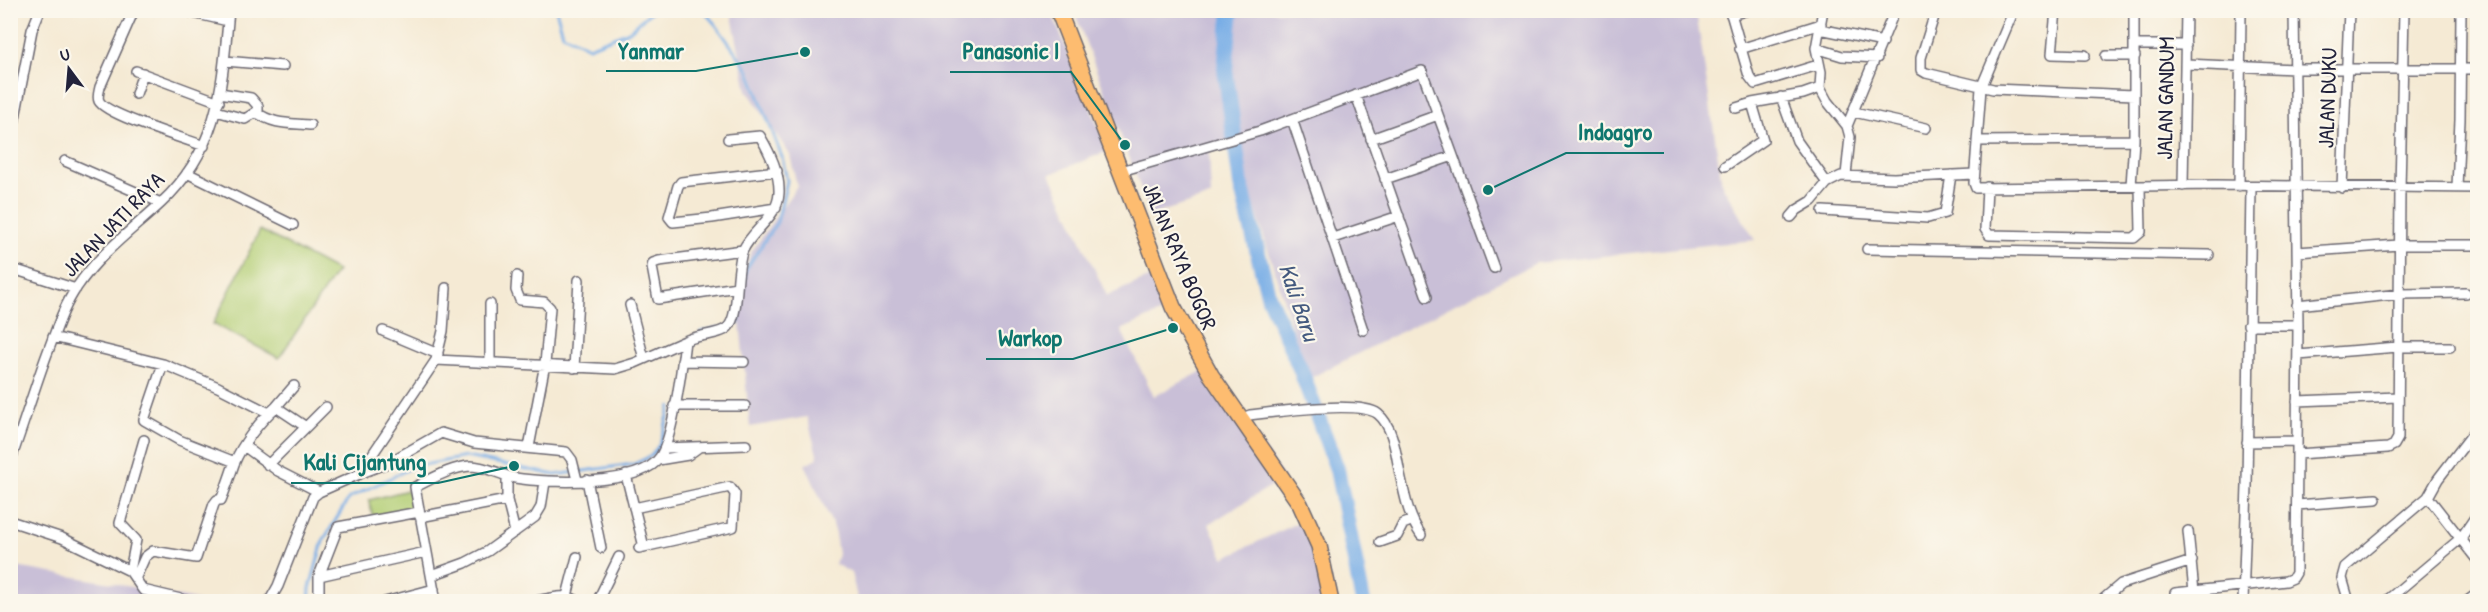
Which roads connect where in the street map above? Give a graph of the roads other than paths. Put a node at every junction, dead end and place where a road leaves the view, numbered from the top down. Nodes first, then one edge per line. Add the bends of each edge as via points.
1 (40, 10) edge
2 (134, 10) edge
3 (180, 10) edge
4 (229, 10) edge
5 (1058, 10) edge
6 (1067, 10) edge
7 (1748, 10) edge
8 (1823, 10) edge
9 (1896, 10) edge
10 (1936, 10) edge
11 (2014, 10) edge
12 (2056, 10) edge
13 (2134, 10) edge
14 (2186, 10) edge
15 (2241, 10) edge
16 (2294, 10) edge
17 (2349, 10) edge
18 (2404, 10) edge
19 (2461, 10) edge
20 (1731, 13) edge
21 (228, 21) junction
22 (1821, 27) junction
23 (1883, 42) junction
24 (2135, 45) junction
25 (2186, 45) junction
26 (1816, 48) junction
27 (1740, 49) junction
28 (2085, 56) dead end
29 (2106, 56) dead end
30 (2135, 56) junction
31 (1877, 58) junction
32 (225, 61) junction
33 (1818, 64) junction
34 (2186, 64) junction
35 (282, 66) dead end
36 (2240, 66) junction
37 (2294, 69) junction
38 (2349, 69) junction
39 (2402, 69) junction
40 (2461, 69) junction
41 (2478, 69) edge
42 (1820, 88) junction
43 (1981, 88) junction
44 (136, 94) dead end
45 (2134, 95) junction
46 (1356, 96) junction
47 (15, 97) edge
48 (1781, 97) junction
49 (219, 102) junction
50 (1752, 103) junction
51 (1736, 108) dead end
52 (1854, 112) junction
53 (258, 114) junction
54 (1438, 115) junction
55 (1292, 119) junction
56 (310, 125) dead end
57 (1846, 126) junction
58 (1926, 128) dead end
59 (12, 133) dead end
60 (728, 139) dead end
61 (1371, 139) junction
62 (2134, 140) junction
63 (1977, 141) junction
64 (204, 146) junction
65 (1453, 156) junction
66 (65, 161) dead end
67 (1725, 166) dead end
68 (1125, 170) junction
69 (777, 171) junction
70 (187, 173) junction
71 (1974, 174) junction
72 (1846, 175) junction
73 (1951, 175) junction
74 (1385, 179) junction
75 (1827, 183) junction
76 (2135, 186) junction
77 (2183, 186) junction
78 (2239, 186) junction
79 (2251, 186) junction
80 (2296, 186) junction
81 (1987, 187) junction
82 (2343, 188) junction
83 (2457, 188) junction
84 (2478, 188) edge
85 (2400, 189) junction
86 (161, 203) junction
87 (776, 208) junction
88 (1823, 211) dead end
89 (1398, 216) junction
90 (1791, 217) dead end
91 (293, 225) dead end
92 (1334, 238) junction
93 (2399, 245) junction
94 (2478, 245) edge
95 (1867, 249) dead end
96 (743, 250) junction
97 (2297, 252) junction
98 (2209, 255) dead end
99 (10, 268) edge
100 (1494, 268) dead end
101 (518, 276) dead end
102 (579, 280) dead end
103 (737, 287) junction
104 (446, 288) dead end
105 (76, 289) junction
106 (2466, 293) dead end
107 (2400, 294) junction
108 (1427, 297) dead end
109 (490, 304) dead end
110 (630, 305) dead end
111 (2297, 305) junction
112 (2248, 325) junction
113 (2298, 325) junction
114 (1363, 330) dead end
115 (384, 331) dead end
116 (53, 337) junction
117 (685, 341) junction
118 (2398, 347) junction
119 (2450, 347) dead end
120 (2298, 355) junction
121 (437, 357) junction
122 (644, 359) junction
123 (682, 361) junction
124 (490, 363) junction
125 (744, 363) dead end
126 (162, 364) junction
127 (545, 364) junction
128 (574, 368) junction
129 (294, 386) dead end
130 (2398, 397) junction
131 (2297, 401) junction
132 (674, 406) junction
133 (745, 406) dead end
134 (326, 407) dead end
135 (273, 410) junction
136 (1246, 417) junction
137 (306, 427) junction
138 (2478, 427) edge
139 (144, 440) dead end
140 (2297, 441) junction
141 (2247, 442) junction
142 (746, 445) dead end
143 (244, 446) junction
144 (529, 447) junction
145 (699, 447) junction
146 (665, 448) junction
147 (2297, 454) junction
148 (658, 460) junction
149 (10, 462) edge
150 (235, 462) junction
151 (268, 465) junction
152 (364, 472) junction
153 (626, 475) junction
154 (507, 476) junction
155 (579, 476) junction
156 (545, 482) junction
157 (319, 492) junction
158 (2428, 497) junction
159 (2376, 499) dead end
160 (507, 500) junction
161 (2297, 505) junction
162 (634, 508) junction
163 (2478, 513) edge
164 (420, 514) junction
165 (10, 521) edge
166 (1411, 521) junction
167 (2188, 531) dead end
168 (515, 532) junction
169 (1421, 535) dead end
170 (2461, 538) junction
171 (1380, 542) dead end
172 (601, 548) dead end
173 (426, 552) junction
174 (2476, 556) edge
175 (577, 557) dead end
176 (619, 557) dead end
177 (2192, 561) junction
178 (133, 574) junction
179 (432, 575) junction
180 (319, 576) junction
181 (2242, 586) junction
182 (434, 589) junction
183 (2194, 590) junction
184 (2175, 593) dead end
185 (2478, 593) edge
186 (567, 597) junction
187 (192, 602) edge
188 (269, 602) edge
189 (319, 602) edge
190 (385, 602) edge
191 (436, 602) edge
192 (531, 602) edge
193 (578, 602) edge
194 (597, 602) edge
195 (1331, 602) edge
196 (1340, 602) edge
197 (2100, 602) edge
198 (2195, 602) edge
199 (2243, 602) edge
200 (2349, 602) edge
201 (2385, 602) edge
202 (2466, 602) edge

1 - 47 street
2 - 64 street via 100,87 100,103 120,115
3 - 21 street
4 - 21 street, JALAN JATI RAYA
5 - 68 highway, JALAN RAYA BOGOR
6 - 68 highway, JALAN RAYA BOGOR
7 - 20 street
8 - 22 street
9 - 23 street
10 - 43 street via 1921,70
11 - 43 street
12 - 28 street via 2052,54
13 - 24 street
14 - 25 street, JALAN GANDUM
15 - 36 street
16 - 37 street
17 - 38 street, JALAN DUKU
18 - 39 street
19 - 40 street
20 - 27 street
21 - 32 street, JALAN JATI RAYA
22 - 23 street
22 - 26 street
22 - 27 street
23 - 31 street
24 - 25 street
24 - 30 street
25 - 34 street, JALAN GANDUM
26 - 31 street via 1842,56
26 - 33 street
27 - 33 street via 1755,84
29 - 30 street
30 - 45 street
31 - 52 street
32 - 35 street
32 - 49 street, JALAN JATI RAYA
33 - 42 street
34 - 36 street
34 - 77 street, JALAN GANDUM
36 - 37 street
36 - 78 street
37 - 38 street
37 - 80 street
38 - 39 street
38 - 82 street, JALAN DUKU
39 - 40 street
39 - 85 street
40 - 41 street
40 - 83 street
42 - 48 street
42 - 57 street
43 - 45 street
43 - 63 street
44 - 49 street via 140,72
45 - 62 street
46 - 54 street via 1422,71
46 - 55 street
46 - 61 street
47 - 59 street
48 - 50 street
48 - 75 street via 1797,141
49 - 53 street via 242,119 248,119 254,112
49 - 53 street via 251,98 258,106
49 - 64 street, JALAN JATI RAYA
50 - 51 street
50 - 67 street via 1763,140
52 - 57 street
52 - 58 street
53 - 56 street via 277,123
54 - 61 street
54 - 65 street
55 - 68 street
55 - 92 street
57 - 72 street via 1850,145
60 - 69 street via 759,135
61 - 74 street
62 - 63 street
62 - 76 street
63 - 71 street
64 - 70 street, JALAN JATI RAYA
65 - 74 street
65 - 100 street
66 - 86 street
68 - 136 highway, JALAN RAYA BOGOR via 1190,341
69 - 87 street
69 - 87 street via 681,182 669,217 673,222
70 - 86 street, JALAN JATI RAYA
70 - 91 street
71 - 73 street
71 - 81 street via 1976,188
72 - 73 street
72 - 75 street
73 - 88 street via 1948,206 1946,213 1940,215 1928,218
74 - 89 street
75 - 90 street
76 - 77 street
76 - 81 street
76 - 81 street via 2141,232 2134,238 1989,235 1984,229
77 - 78 street
78 - 79 street
79 - 80 street
79 - 112 street
80 - 82 street
80 - 97 street
82 - 85 street
83 - 84 street
83 - 85 street
85 - 93 street
86 - 105 street, JALAN JATI RAYA via 101,258
87 - 96 street
89 - 92 street
89 - 108 street
92 - 114 street
93 - 94 street
93 - 97 street
93 - 107 street
95 - 98 street
96 - 103 street
96 - 103 street via 659,261 652,267 658,299
97 - 111 street
99 - 105 street
101 - 127 street via 516,290 520,300 544,302 550,308
102 - 128 street
103 - 117 street via 728,328
104 - 121 street
105 - 116 street, JALAN JATI RAYA
106 - 107 street
107 - 111 street
107 - 118 street
109 - 124 street
110 - 122 street
111 - 113 street
112 - 113 street
112 - 141 street
113 - 120 street
115 - 121 street
116 - 126 street
116 - 149 street, JALAN JATI RAYA
117 - 122 street
117 - 123 street
118 - 119 street
118 - 120 street
118 - 130 street
120 - 131 street
121 - 124 street
121 - 152 street
122 - 128 street via 615,369
123 - 125 street
123 - 132 street
124 - 127 street
126 - 135 street
126 - 150 street via 144,420 179,440
127 - 128 street
127 - 144 street
129 - 135 street
130 - 131 street
130 - 147 street via 2398,438 2394,445
131 - 140 street
132 - 133 street
132 - 146 street
134 - 137 street
135 - 137 street
135 - 143 street
136 - 166 street via 1342,407 1364,408 1378,414 1390,433
136 - 195 highway, JALAN RAYA BOGOR via 1304,512 1323,561
136 - 196 highway, JALAN RAYA BOGOR via 1297,482 1320,527 1333,562
137 - 151 street
138 - 158 street
139 - 178 street via 120,523 136,540
140 - 141 street
140 - 147 street
141 - 181 street
142 - 145 street
143 - 150 street
143 - 151 street
144 - 152 street via 465,442 441,433
144 - 155 street via 566,452
145 - 146 street
145 - 148 street via 688,455
146 - 148 street
147 - 161 street
148 - 153 street
150 - 178 street via 221,500 214,504 196,558 153,551
151 - 157 street
152 - 157 street
153 - 155 street
153 - 162 street
154 - 156 street
154 - 160 street
154 - 164 street via 472,466 440,475 415,488
155 - 156 street
155 - 172 street
156 - 168 street via 541,507 535,517
157 - 188 street via 313,497
158 - 170 street
158 - 200 street via 2346,567 2342,578
159 - 161 street
160 - 164 street
160 - 168 street
161 - 181 street via 2293,578
162 - 162 street via 730,487 734,490 733,527 641,547
163 - 170 street
164 - 173 street
164 - 180 street via 338,526
165 - 178 street via 62,538
166 - 169 street
166 - 171 street via 1403,524 1397,536
167 - 177 street
168 - 179 street via 473,559
170 - 174 street
170 - 201 street
173 - 179 street
173 - 180 street
175 - 186 street
176 - 194 street
177 - 183 street
177 - 197 street via 2121,584
178 - 187 street via 143,590
179 - 182 street
180 - 189 street
181 - 183 street
181 - 199 street
182 - 190 street
182 - 191 street
183 - 184 street
183 - 198 street
185 - 202 street
186 - 192 street
186 - 193 street

